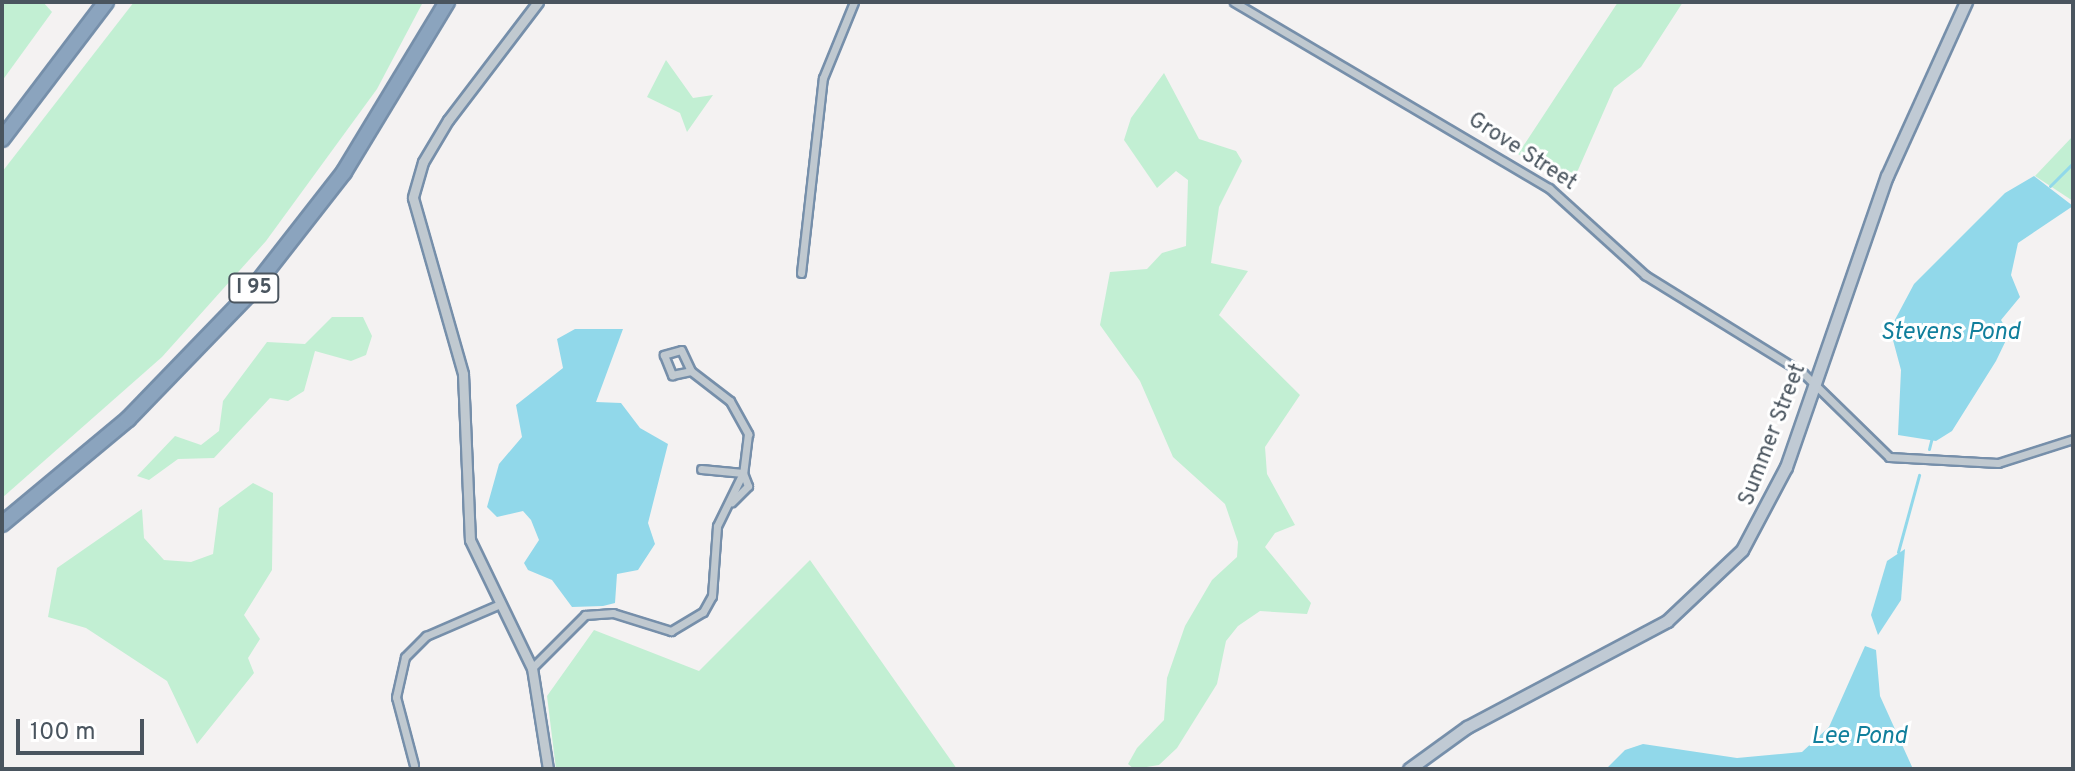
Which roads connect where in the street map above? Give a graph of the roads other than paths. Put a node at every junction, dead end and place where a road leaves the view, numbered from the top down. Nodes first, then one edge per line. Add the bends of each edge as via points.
1 (106, 2) edge
2 (447, 2) edge
3 (538, 2) edge
4 (854, 2) edge
5 (1234, 2) edge
6 (1966, 2) edge
7 (2, 139) edge
8 (801, 273) dead end
9 (691, 371) junction
10 (1814, 383) junction
11 (2073, 439) edge
12 (701, 469) dead end
13 (743, 473) junction
14 (2, 524) edge
15 (500, 604) junction
16 (532, 668) junction
17 (414, 765) dead end
18 (548, 769) edge
19 (1409, 769) edge

1 - 7 highway
2 - 14 highway, I 95 via 344,172 258,283 128,419
3 - 15 street via 448,120 423,162 413,198 463,374 470,540
4 - 8 street via 823,78
5 - 10 street, Grove Street via 1521,168 1645,275
6 - 10 main road, Summer Street via 1915,105
9 - 9 street via 681,350 664,355 672,375
9 - 13 street via 743,419
10 - 11 street, Grove Street via 1873,447 1903,462 1998,463
10 - 19 main road, Summer Street via 1760,524 1708,589 1656,627 1467,727
12 - 13 street
13 - 16 street via 717,526 712,596 703,612 671,631 613,613 585,615
15 - 16 street
15 - 17 street via 433,632 405,657 396,697
16 - 18 street

